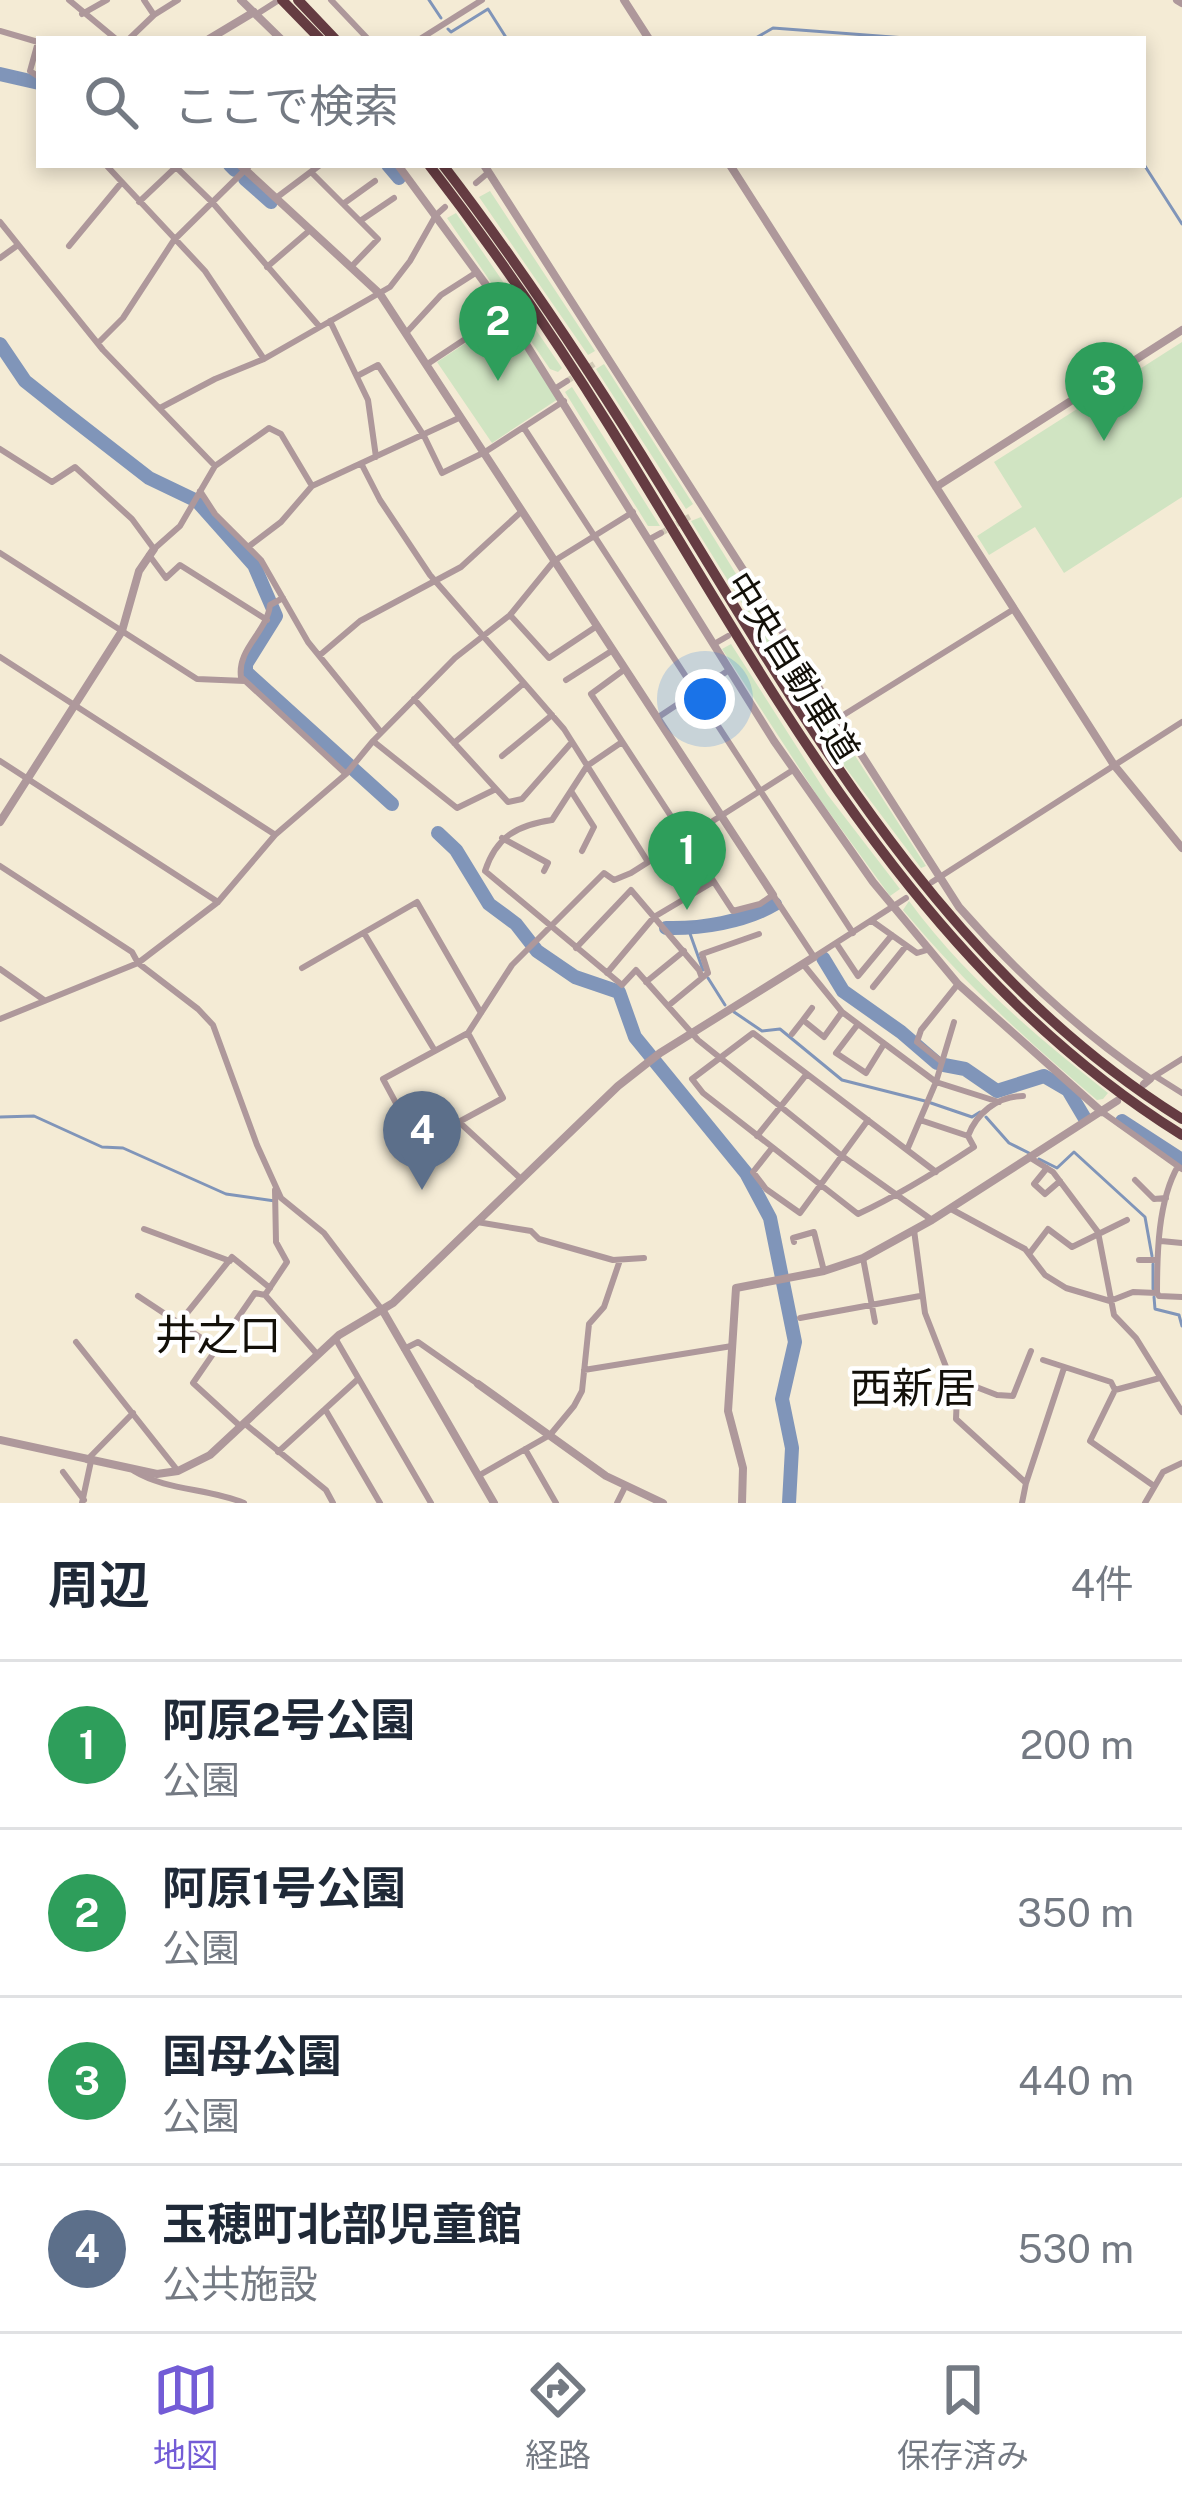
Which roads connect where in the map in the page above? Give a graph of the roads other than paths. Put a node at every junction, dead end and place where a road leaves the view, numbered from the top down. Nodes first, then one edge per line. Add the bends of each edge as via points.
1 (69, 0) edge
2 (106, 0) edge
3 (143, 0) edge
4 (178, 0) edge
5 (241, 0) edge
6 (332, 0) edge
7 (482, 0) edge
8 (624, 0) edge
9 (290, 2) edge
10 (256, 13) junction
11 (82, 14) junction
12 (154, 15) junction
13 (0, 31) edge
14 (112, 36) edge
15 (132, 36) edge
16 (214, 36) edge
17 (278, 36) edge
18 (318, 36) edge
19 (331, 36) edge
20 (365, 36) edge
21 (425, 36) edge
22 (647, 36) edge
23 (36, 41) edge
24 (112, 168) edge
25 (175, 168) edge
26 (177, 168) edge
27 (243, 168) edge
28 (247, 168) edge
29 (316, 168) edge
30 (400, 168) edge
31 (431, 168) edge
32 (445, 168) edge
33 (732, 168) edge
34 (486, 169) edge
35 (311, 172) junction
36 (375, 181) dead end
37 (122, 182) junction
38 (476, 183) dead end
39 (276, 198) junction
40 (394, 198) dead end
41 (140, 202) junction
42 (212, 202) junction
43 (344, 205) junction
44 (446, 207) dead end
45 (436, 215) junction
46 (360, 221) junction
47 (0, 222) edge
48 (310, 230) junction
49 (174, 241) junction
50 (18, 245) junction
51 (69, 246) dead end
52 (0, 258) edge
53 (267, 266) junction
54 (351, 267) junction
55 (477, 272) junction
56 (380, 294) junction
57 (506, 312) junction
58 (329, 321) junction
59 (319, 326) junction
60 (1182, 330) edge
61 (406, 333) junction
62 (98, 343) junction
63 (606, 357) junction
64 (264, 359) junction
65 (426, 364) junction
66 (594, 364) tunnel mouth
67 (359, 375) junction
68 (567, 381) tunnel mouth
69 (556, 388) junction
70 (564, 401) junction
71 (160, 409) junction
72 (461, 417) junction
73 (524, 428) junction
74 (424, 436) junction
75 (0, 448) edge
76 (485, 452) junction
77 (376, 458) junction
78 (362, 465) junction
79 (215, 466) junction
80 (312, 486) junction
81 (936, 487) junction
82 (200, 491) junction
83 (704, 509) junction
84 (522, 511) junction
85 (633, 512) junction
86 (691, 516) tunnel mouth
87 (661, 533) tunnel mouth
88 (594, 537) junction
89 (650, 539) junction
90 (248, 547) junction
91 (152, 552) junction
92 (0, 553) edge
93 (554, 561) junction
94 (435, 581) junction
95 (283, 599) junction
96 (1014, 608) junction
97 (769, 612) junction
98 (510, 615) junction
99 (267, 620) junction
100 (752, 622) dead end
101 (597, 626) junction
102 (122, 631) junction
103 (728, 636) dead end
104 (481, 638) junction
105 (714, 644) junction
106 (613, 650) junction
107 (320, 655) junction
108 (0, 657) edge
109 (626, 669) junction
110 (730, 670) junction
111 (566, 680) dead end
112 (245, 681) junction
113 (524, 683) junction
114 (695, 693) junction
115 (414, 699) junction
116 (74, 704) junction
117 (552, 715) junction
118 (657, 718) junction
119 (837, 719) junction
120 (1182, 722) edge
121 (381, 733) junction
122 (374, 741) junction
123 (572, 742) junction
124 (622, 742) junction
125 (454, 743) junction
126 (502, 757) dead end
127 (0, 761) edge
128 (1114, 765) junction
129 (587, 766) junction
130 (793, 770) junction
131 (349, 771) junction
132 (27, 778) junction
133 (496, 789) junction
134 (571, 791) junction
135 (760, 791) junction
136 (722, 815) junction
137 (0, 822) edge
138 (275, 835) junction
139 (502, 838) junction
140 (684, 839) junction
141 (1182, 848) edge
142 (582, 851) dead end
143 (648, 862) junction
144 (0, 866) edge
145 (544, 871) dead end
146 (935, 880) junction
147 (713, 882) junction
148 (773, 895) junction
149 (906, 898) dead end
150 (218, 902) junction
151 (893, 907) junction
152 (654, 917) junction
153 (872, 921) junction
154 (550, 926) junction
155 (364, 932) junction
156 (853, 933) junction
157 (759, 934) dead end
158 (892, 935) junction
159 (836, 943) junction
160 (906, 946) junction
161 (577, 948) junction
162 (927, 950) junction
163 (684, 951) junction
164 (814, 957) junction
165 (138, 963) junction
166 (803, 964) junction
167 (302, 968) dead end
168 (0, 969) edge
169 (607, 973) junction
170 (702, 978) junction
171 (646, 982) junction
172 (958, 984) junction
173 (873, 987) dead end
174 (44, 1000) junction
175 (668, 1006) junction
176 (812, 1008) dead end
177 (842, 1012) junction
178 (482, 1014) junction
179 (0, 1018) edge
180 (803, 1020) junction
181 (954, 1022) dead end
182 (858, 1024) junction
183 (468, 1033) junction
184 (692, 1033) junction
185 (791, 1034) dead end
186 (884, 1044) junction
187 (435, 1051) junction
188 (720, 1058) junction
189 (1182, 1059) edge
190 (942, 1062) junction
191 (806, 1075) junction
192 (1150, 1080) junction
193 (936, 1082) junction
194 (1182, 1093) edge
195 (1023, 1096) dead end
196 (1117, 1101) dead end
197 (999, 1102) junction
198 (780, 1107) junction
199 (1102, 1112) junction
200 (1182, 1119) edge
201 (868, 1120) junction
202 (920, 1120) junction
203 (459, 1122) junction
204 (1182, 1135) edge
205 (757, 1136) junction
206 (968, 1136) junction
207 (772, 1148) junction
208 (907, 1150) junction
209 (842, 1156) junction
210 (1030, 1157) junction
211 (1180, 1167) edge
212 (1047, 1168) junction
213 (937, 1172) junction
214 (521, 1179) junction
215 (1135, 1180) dead end
216 (1060, 1181) junction
217 (274, 1186) junction
218 (820, 1187) junction
219 (898, 1196) junction
220 (1166, 1198) junction
221 (950, 1208) junction
222 (932, 1220) junction
223 (1127, 1220) dead end
224 (477, 1222) junction
225 (144, 1229) dead end
226 (914, 1231) junction
227 (1098, 1232) junction
228 (1161, 1241) junction
229 (794, 1242) dead end
230 (1182, 1243) edge
231 (1029, 1254) junction
232 (644, 1258) dead end
233 (863, 1258) junction
234 (1138, 1260) dead end
235 (1157, 1260) junction
236 (230, 1261) junction
237 (620, 1261) junction
238 (824, 1271) junction
239 (267, 1292) junction
240 (1157, 1293) junction
241 (922, 1295) junction
242 (137, 1296) dead end
243 (1182, 1297) edge
244 (1110, 1301) junction
245 (871, 1304) junction
246 (383, 1311) junction
247 (800, 1318) dead end
248 (875, 1322) dead end
249 (179, 1323) junction
250 (335, 1338) junction
251 (76, 1342) dead end
252 (732, 1346) junction
253 (404, 1348) junction
254 (218, 1349) junction
255 (1030, 1351) dead end
256 (317, 1354) junction
257 (1043, 1360) dead end
258 (1064, 1368) junction
259 (584, 1370) junction
260 (1160, 1378) junction
261 (358, 1379) junction
262 (478, 1384) joint
263 (1115, 1390) junction
264 (957, 1395) junction
265 (326, 1409) junction
266 (1181, 1409) edge
267 (133, 1413) junction
268 (242, 1424) junction
269 (550, 1435) junction
270 (0, 1440) edge
271 (525, 1449) junction
272 (278, 1452) junction
273 (89, 1460) junction
274 (1182, 1463) edge
275 (134, 1471) junction
276 (178, 1471) junction
277 (63, 1472) dead end
278 (478, 1476) junction
279 (1026, 1483) junction
280 (1154, 1486) junction
281 (625, 1487) junction
282 (326, 1490) junction
283 (84, 1502) edge
284 (557, 1502) edge
285 (244, 1503) edge
286 (318, 1503) edge
287 (333, 1503) edge
288 (380, 1503) edge
289 (430, 1503) edge
290 (494, 1503) edge
291 (617, 1503) edge
292 (663, 1503) edge
293 (742, 1503) edge
294 (1022, 1503) edge
295 (1145, 1503) edge

1 - 11 street
2 - 11 street
3 - 12 street
4 - 12 street
5 - 10 street
6 - 20 street
7 - 21 street
8 - 22 street
9 - 10 street
9 - 18 highway
9 - 19 highway
10 - 16 street
10 - 17 street
11 - 14 street
12 - 15 street
13 - 23 street
24 - 37 street
25 - 41 street
26 - 42 street
27 - 42 street
28 - 39 street
29 - 35 street
30 - 45 street
31 - 204 highway, 中央自動車道 via 565,357 798,735 893,869 1030,1019
32 - 200 highway, 中央自動車道 via 573,349 808,727 904,862 1051,1020
33 - 81 street
34 - 38 street
34 - 63 street
35 - 39 street
35 - 43 street
36 - 43 street
37 - 41 street
37 - 51 street
39 - 48 street
40 - 46 street
41 - 49 street
42 - 49 street
42 - 53 street
43 - 46 street
44 - 45 street
45 - 55 street
45 - 56 street
46 - 54 street via 378,239
47 - 50 street
48 - 53 street
48 - 54 street
49 - 62 street
49 - 64 street via 205,271
50 - 52 street
50 - 62 street
53 - 59 street
54 - 56 street
55 - 57 street
55 - 61 street via 441,295
56 - 58 street
56 - 61 street
57 - 65 street
57 - 69 street
58 - 59 street
58 - 67 street
59 - 64 street
60 - 81 street
61 - 65 street
62 - 71 street
63 - 66 street
63 - 83 street
64 - 71 street
65 - 72 street
67 - 74 street via 378,365
67 - 77 street
68 - 69 street
69 - 70 street
70 - 73 street
70 - 85 street
71 - 79 street
72 - 74 street
72 - 76 street
73 - 76 street
73 - 88 street
74 - 76 street via 442,473
74 - 77 street
75 - 91 street via 52,482 75,467 132,519
76 - 84 street
77 - 78 street
78 - 80 street
78 - 94 street
79 - 80 street via 274,428
79 - 82 street
80 - 90 street
81 - 96 street
82 - 90 street
82 - 91 street
83 - 86 street
83 - 97 street
84 - 93 street
84 - 94 street
85 - 88 street
85 - 89 street
87 - 89 street
88 - 93 street
88 - 114 street
89 - 105 street
90 - 95 street
91 - 99 street via 166,578 180,565
91 - 102 street
92 - 102 street
93 - 98 street
93 - 101 street
94 - 104 street
94 - 107 street via 360,621
95 - 99 street via 270,605
95 - 107 street
96 - 119 street
96 - 128 street
97 - 100 street
97 - 119 street
98 - 101 street via 549,658
98 - 104 street
99 - 112 street via 241,661
101 - 106 street
102 - 112 street via 197,680
102 - 116 street
103 - 105 street
104 - 113 street
104 - 115 street
105 - 110 street
106 - 109 street
106 - 111 street
107 - 121 street
108 - 116 street
109 - 118 street
109 - 124 street via 591,691
110 - 114 street
110 - 130 street
112 - 131 street
113 - 117 street
113 - 125 street
114 - 118 street
114 - 135 street
115 - 121 street
115 - 125 street
116 - 132 street
116 - 138 street
117 - 123 street
117 - 126 street
118 - 136 street
119 - 146 street
120 - 128 street
121 - 122 street
122 - 131 street
122 - 133 street via 457,808
123 - 129 street
123 - 133 street via 522,799 508,802
124 - 129 street
124 - 140 street
125 - 133 street
127 - 132 street
128 - 141 street
128 - 146 street
129 - 134 street
129 - 143 street
130 - 135 street
130 - 151 street
131 - 138 street
132 - 137 street
132 - 150 street
134 - 139 street via 552,820
134 - 142 street via 593,827
135 - 136 street
135 - 156 street
136 - 140 street
136 - 148 street
138 - 150 street
139 - 145 street via 548,863
139 - 154 street via 485,871
140 - 143 street
140 - 147 street
143 - 154 street via 614,880 604,872
144 - 165 street
146 - 192 street via 1047,999
147 - 148 street via 733,911
147 - 152 street
148 - 164 street
149 - 151 street
150 - 165 street
151 - 153 street
151 - 162 street
152 - 161 street via 632,890
152 - 163 street
152 - 169 street
153 - 156 street
153 - 158 street
154 - 161 street
154 - 178 street via 512,965
155 - 167 street
155 - 178 street via 417,902
155 - 187 street
156 - 159 street
157 - 170 street via 701,954 708,974
158 - 159 street via 858,976
158 - 160 street
159 - 164 street
160 - 162 street
160 - 173 street
161 - 169 street
162 - 172 street
163 - 170 street
163 - 171 street
164 - 166 street
165 - 174 street
165 - 217 street via 212,1025
166 - 177 street
166 - 184 street
168 - 174 street
169 - 171 street via 622,985 636,970
170 - 175 street
171 - 175 street
172 - 190 street via 917,1042
172 - 199 street
174 - 179 street
175 - 184 street
176 - 180 street
177 - 180 street via 824,1037
177 - 182 street
178 - 183 street
180 - 185 street
181 - 190 street
182 - 186 street
182 - 186 street via 836,1053 866,1073
183 - 187 street
183 - 203 street via 503,1098
184 - 188 street
184 - 214 street via 617,1086
186 - 193 street
187 - 203 street via 383,1079 418,1144
188 - 191 street via 753,1033
188 - 198 street
188 - 205 street via 692,1078
189 - 192 street
190 - 193 street
191 - 198 street
191 - 201 street
192 - 194 street
193 - 197 street
193 - 202 street
195 - 197 street
196 - 199 street
197 - 206 street via 974,1119
198 - 205 street
198 - 209 street
199 - 210 street
199 - 211 street
201 - 208 street
201 - 209 street
202 - 206 street
202 - 208 street
203 - 214 street
205 - 207 street
206 - 213 street via 974,1147
207 - 218 street
207 - 218 street via 753,1172 766,1189 800,1214
208 - 213 street
209 - 218 street
209 - 219 street
210 - 212 street
210 - 221 street
211 - 220 street
212 - 216 street
212 - 216 street via 1034,1184 1045,1194
213 - 219 street
214 - 224 street
215 - 220 street via 1154,1199
216 - 227 street
217 - 239 street via 276,1242 287,1262
217 - 246 street via 324,1233
218 - 219 street via 858,1214
219 - 222 street
220 - 228 street
221 - 222 street
221 - 231 street
222 - 226 street
223 - 227 street
224 - 237 street
224 - 246 street
225 - 236 street
226 - 233 street
226 - 241 street
227 - 231 street via 1072,1247 1048,1228
227 - 244 street
228 - 230 street
228 - 235 street
229 - 238 street via 814,1232
231 - 244 street via 1051,1280
232 - 237 street
233 - 238 street
233 - 245 street
234 - 235 street
235 - 240 street
236 - 239 street
236 - 249 street
237 - 259 street via 589,1324
238 - 252 street via 736,1288
239 - 254 street via 255,1293
239 - 256 street
240 - 243 street
240 - 244 street
241 - 245 street
241 - 264 street
242 - 249 street
244 - 260 street
245 - 247 street
245 - 248 street
246 - 250 street
246 - 253 street
249 - 254 street
250 - 256 street
250 - 261 street
251 - 267 street
252 - 259 street
252 - 293 street via 728,1411 743,1468
253 - 262 street via 418,1342
253 - 278 street
254 - 268 street via 193,1383
255 - 264 street via 1013,1396 970,1384
256 - 268 street
257 - 258 street
258 - 263 street
258 - 279 street
259 - 269 street via 582,1391
260 - 263 street
260 - 266 street
261 - 265 street
261 - 289 street
262 - 269 street
263 - 280 street via 1090,1441
264 - 279 street via 956,1418
265 - 272 street
265 - 288 street
267 - 273 street
267 - 276 street
268 - 272 street
268 - 276 street via 210,1456
269 - 271 street
269 - 281 street
270 - 273 street
271 - 278 street
271 - 284 street
272 - 282 street
273 - 275 street
273 - 283 street
274 - 280 street
275 - 276 street
275 - 285 street
277 - 283 street
278 - 290 street
279 - 294 street
280 - 295 street
281 - 291 street
281 - 292 street
282 - 286 street
282 - 287 street

